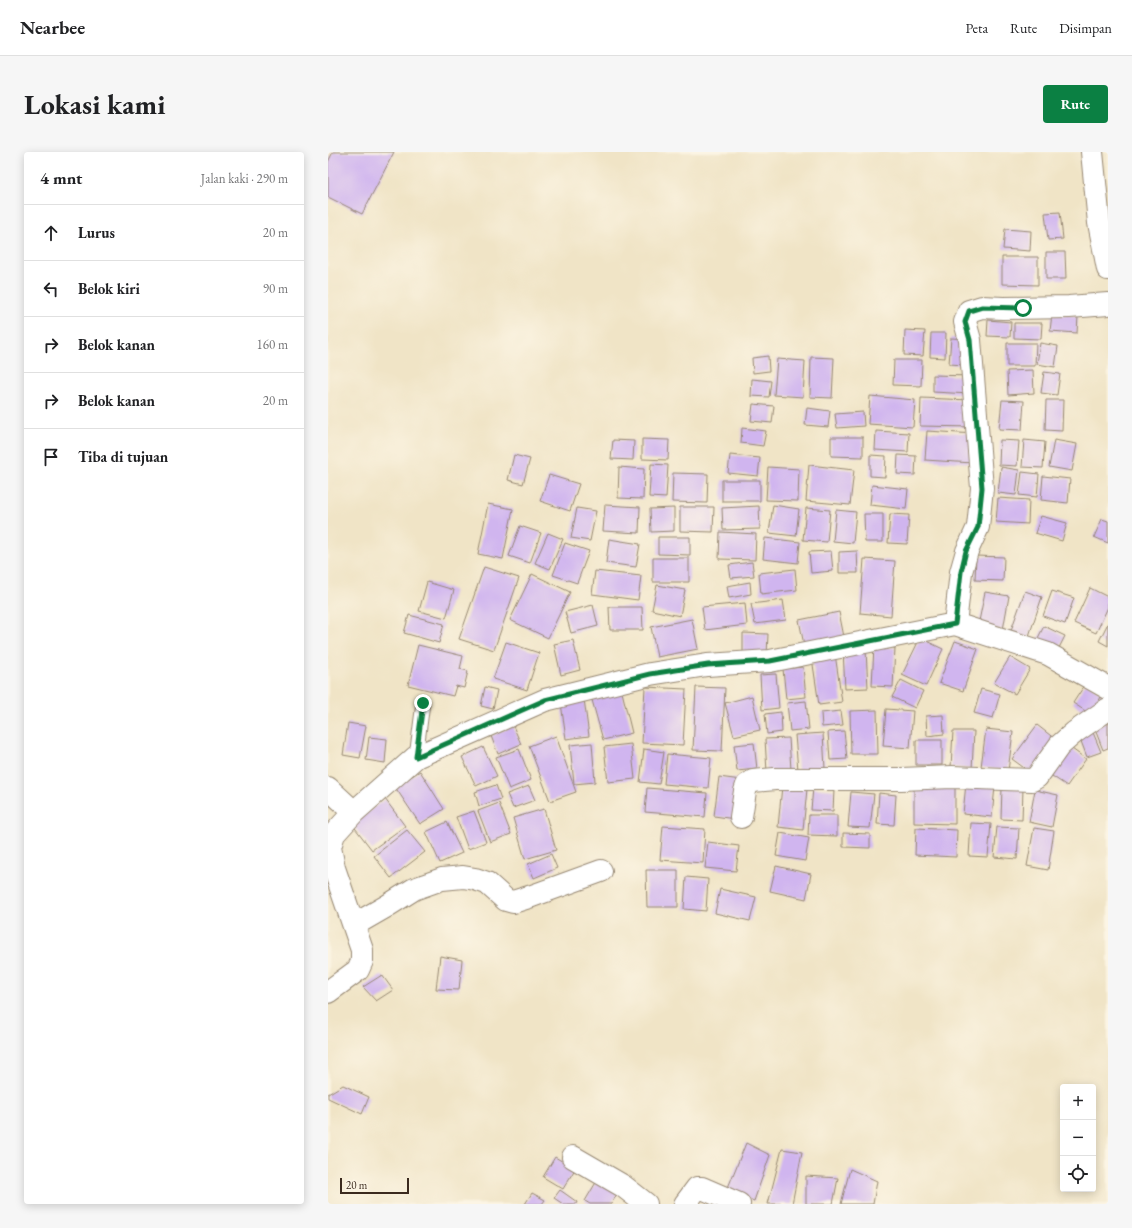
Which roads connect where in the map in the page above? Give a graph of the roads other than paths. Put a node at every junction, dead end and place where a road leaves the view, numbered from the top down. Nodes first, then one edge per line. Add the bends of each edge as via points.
1 (1092, 152) edge
2 (1108, 269) edge
3 (1108, 304) edge
4 (955, 624) junction
5 (1108, 688) edge
6 (423, 703) dead end
7 (1108, 709) edge
8 (416, 757) junction
9 (328, 788) edge
10 (354, 812) junction
11 (741, 817) dead end
12 (601, 871) dead end
13 (354, 925) junction
14 (328, 992) edge
15 (573, 1157) dead end
16 (646, 1204) edge
17 (685, 1204) edge
18 (739, 1204) edge

1 - 2 street via 1099,222
3 - 4 street via 1069,307 982,307 969,311 965,322 970,340 982,488 978,527 966,551 961,572
4 - 5 street via 1048,654
4 - 8 street via 770,661 708,665 642,676 545,700
6 - 8 lane
7 - 11 street via 1059,746 1037,777 1032,780 952,777 753,781 747,785 744,792
8 - 10 street
9 - 10 street
10 - 13 street via 334,834 330,847 334,868
12 - 13 street via 513,902 506,900 487,883 476,879 442,879 414,889
13 - 14 street via 362,950 362,961 358,970
15 - 16 street via 623,1186
17 - 18 street via 697,1188

